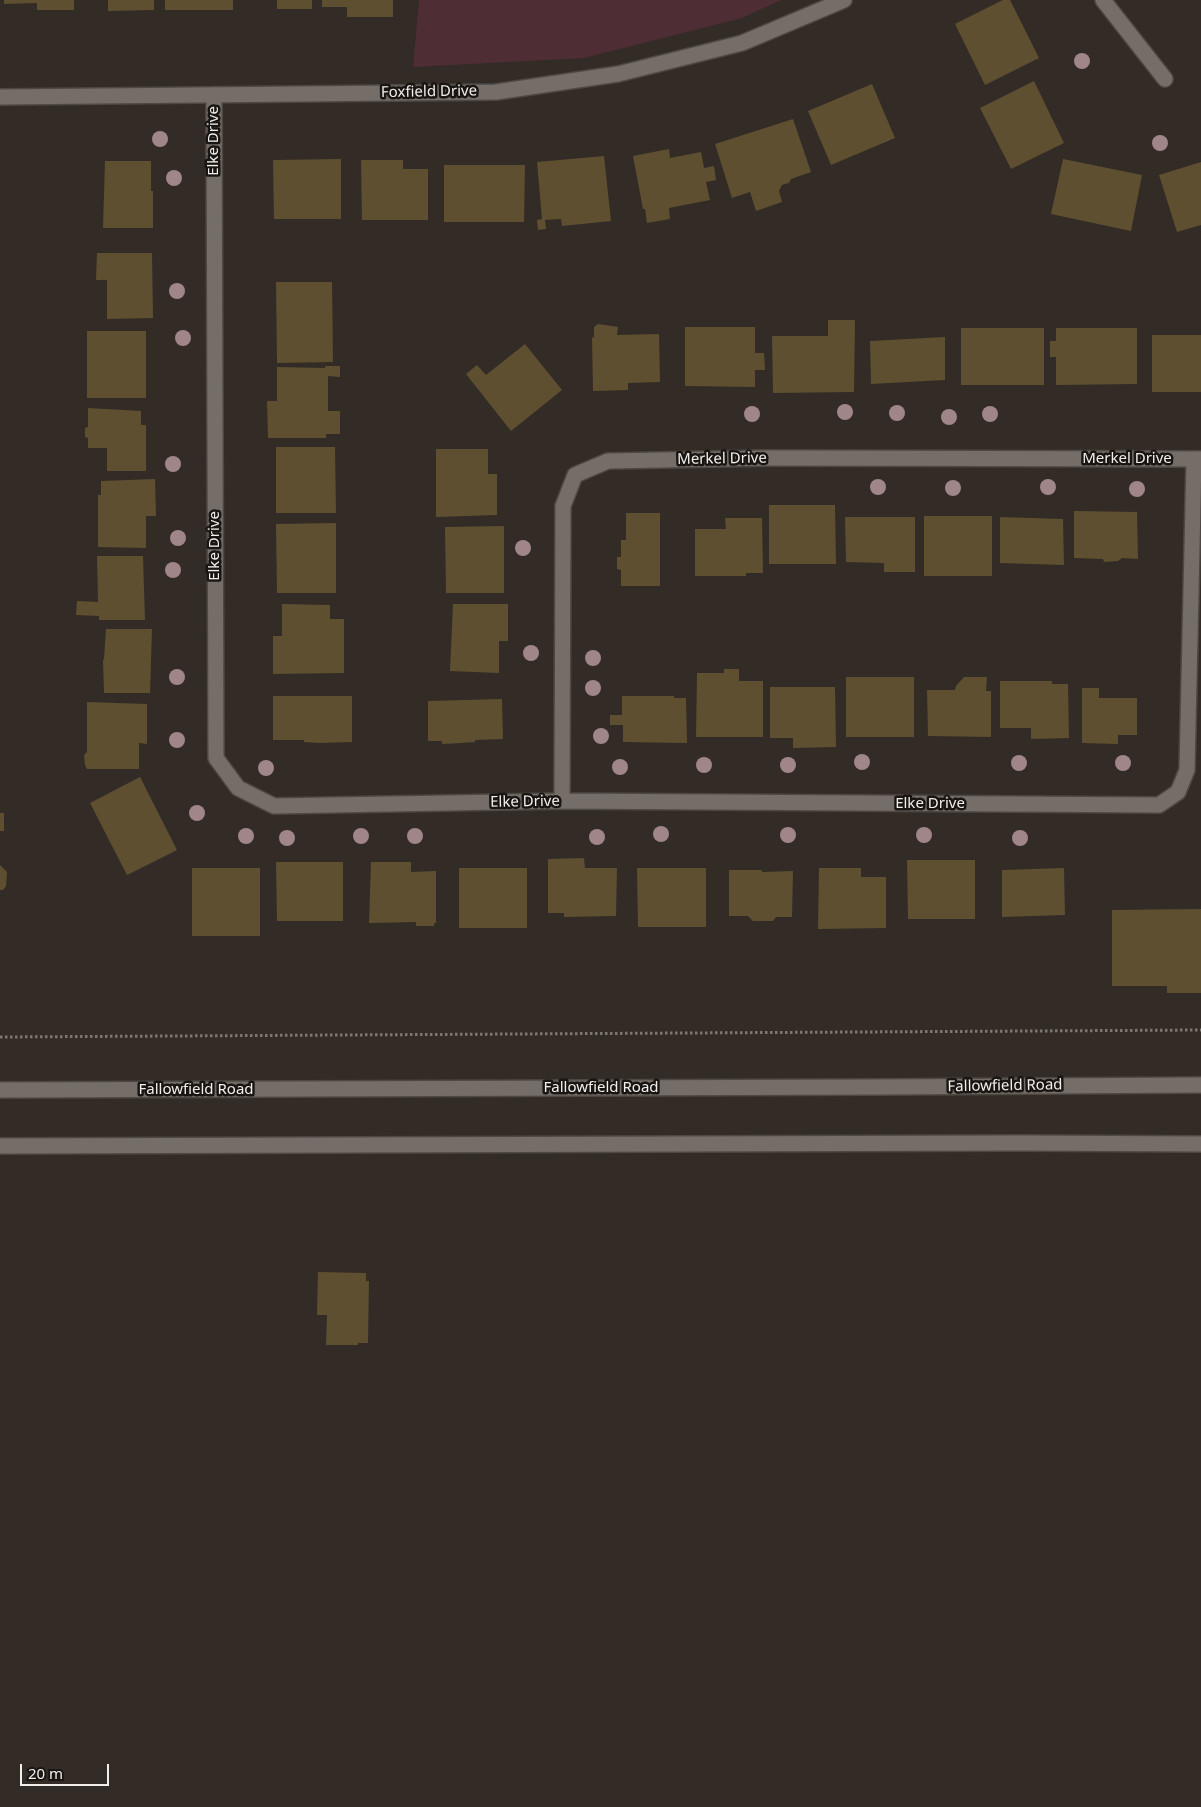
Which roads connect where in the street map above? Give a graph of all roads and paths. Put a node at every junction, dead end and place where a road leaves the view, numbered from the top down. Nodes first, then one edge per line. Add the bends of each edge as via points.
1 (844, 0) edge
2 (1103, 0) edge
3 (1165, 79) dead end
4 (214, 95) junction
5 (0, 97) edge
6 (1197, 459) edge
7 (562, 801) junction
8 (1201, 1030) edge
9 (0, 1037) edge
10 (1201, 1084) edge
11 (0, 1090) edge
12 (1201, 1144) edge
13 (0, 1146) edge

1 - 4 street, Foxfield Drive via 742,43 618,74 496,92
2 - 3 street
4 - 5 street, Foxfield Drive
4 - 7 street, Elke Drive via 216,758 238,788 274,806
6 - 7 street, Merkel Drive via 608,461 575,474 562,506
6 - 7 street, Elke Drive via 1187,770 1178,792 1159,805
8 - 9 path
10 - 11 street, Fallowfield Road
12 - 13 street

